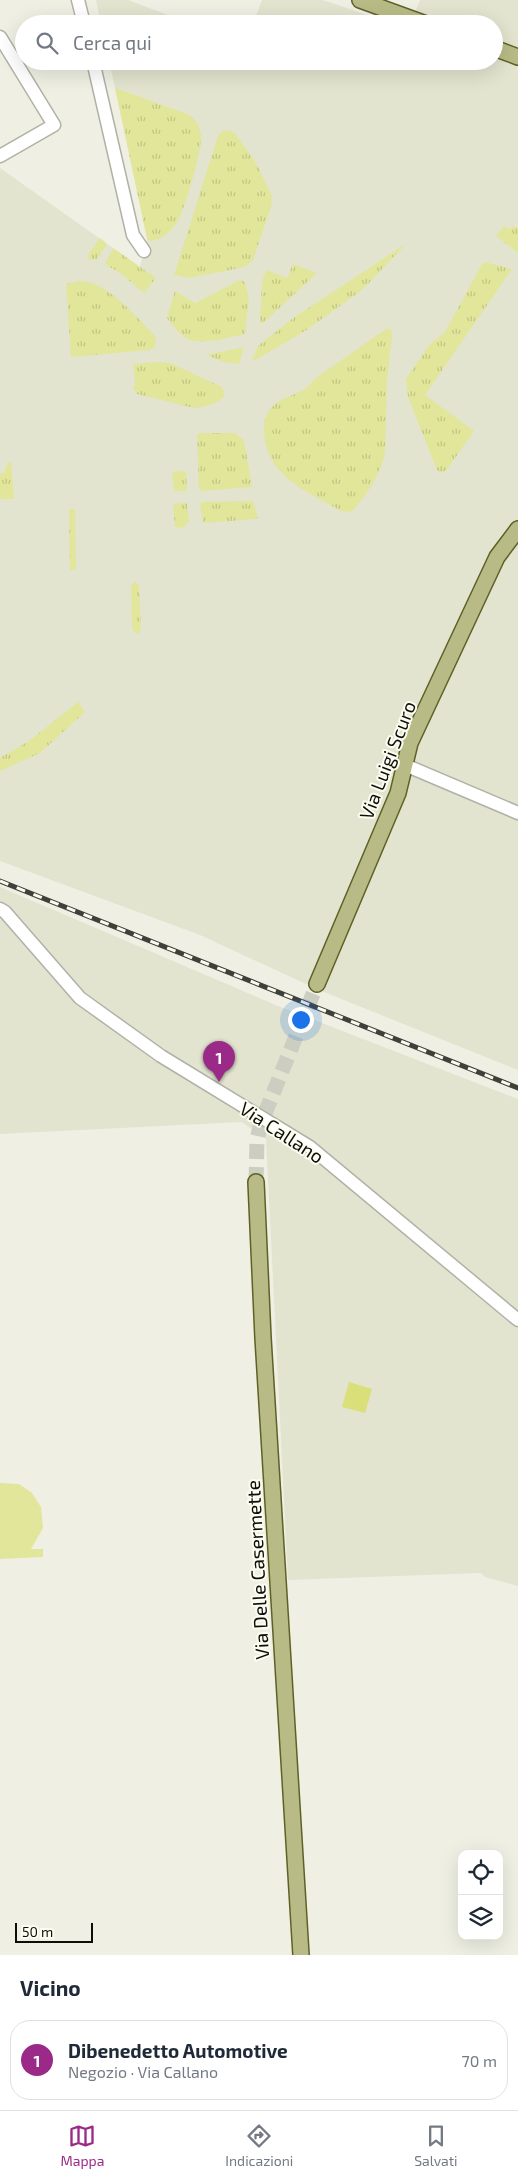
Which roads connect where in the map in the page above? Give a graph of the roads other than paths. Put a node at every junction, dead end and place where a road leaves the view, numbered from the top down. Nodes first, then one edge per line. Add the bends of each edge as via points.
1 (78, 0) edge
2 (360, 0) edge
3 (82, 15) edge
4 (401, 15) edge
5 (0, 37) edge
6 (503, 51) edge
7 (518, 57) edge
8 (15, 61) edge
9 (20, 70) edge
10 (95, 70) edge
11 (0, 156) edge
12 (144, 251) dead end
13 (518, 529) edge
14 (405, 765) junction
15 (518, 813) edge
16 (0, 909) edge
17 (317, 984) tunnel mouth
18 (256, 1182) tunnel mouth
19 (518, 1320) edge
20 (300, 1955) edge

1 - 3 street
2 - 4 main road
5 - 8 street
6 - 7 main road
9 - 11 street via 54,125
10 - 12 street via 133,235
13 - 14 main road, Via Luigi Scuro via 497,558 410,743
14 - 15 street
14 - 17 main road, Via Luigi Scuro via 398,794
16 - 19 street, Via Callano via 80,998 161,1056 310,1147
18 - 20 main road, Via Delle Casermette

